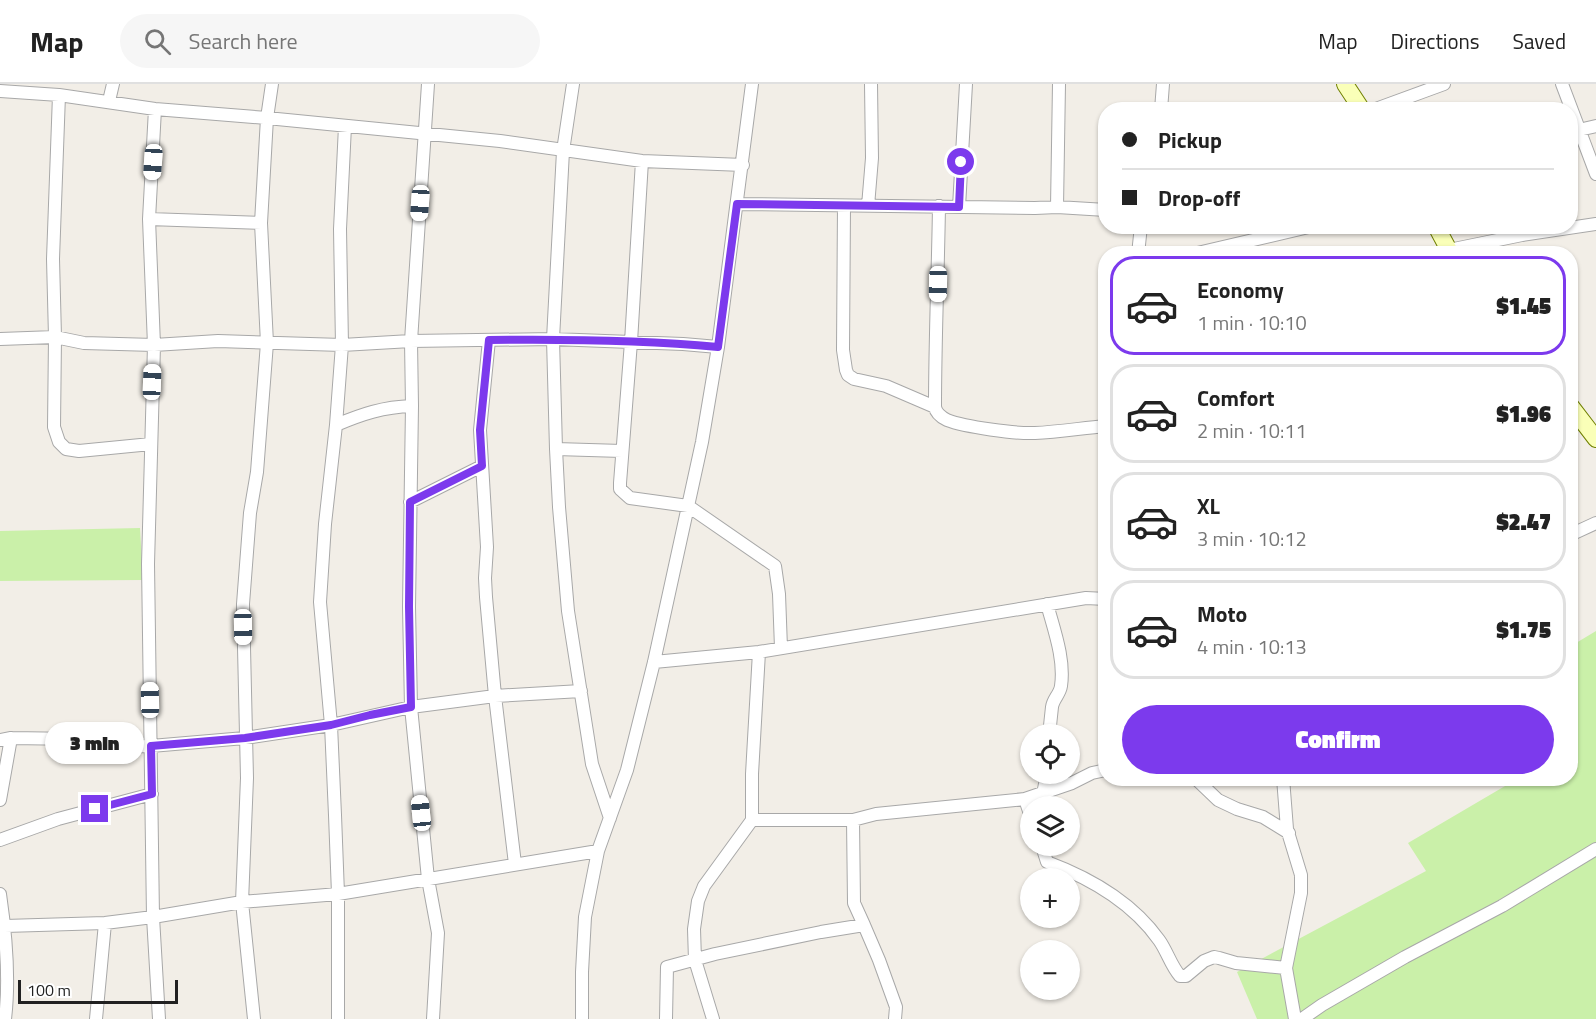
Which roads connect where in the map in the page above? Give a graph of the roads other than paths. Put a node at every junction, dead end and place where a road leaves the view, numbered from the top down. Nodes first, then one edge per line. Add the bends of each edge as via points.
1 (113, 84) edge
2 (272, 84) edge
3 (428, 84) edge
4 (573, 84) edge
5 (751, 84) edge
6 (871, 84) edge
7 (966, 84) edge
8 (1059, 84) edge
9 (1163, 84) edge
10 (1345, 84) edge
11 (1444, 84) edge
12 (1562, 84) edge
13 (0, 91) edge
14 (59, 95) junction
15 (109, 101) junction
16 (1162, 102) edge
17 (1357, 102) edge
18 (1395, 102) edge
19 (1567, 102) edge
20 (155, 109) junction
21 (267, 118) junction
22 (345, 126) junction
23 (1596, 126) edge
24 (1578, 129) edge
25 (424, 134) junction
26 (1578, 136) edge
27 (564, 151) junction
28 (642, 162) junction
29 (743, 165) junction
30 (1596, 174) edge
31 (737, 204) junction
32 (844, 206) junction
33 (868, 206) junction
34 (939, 206) junction
35 (959, 207) junction
36 (1057, 207) junction
37 (1098, 210) edge
38 (149, 219) junction
39 (261, 223) junction
40 (1596, 224) edge
41 (1578, 227) edge
42 (1279, 234) edge
43 (1529, 234) edge
44 (1227, 246) edge
45 (1474, 246) edge
46 (55, 337) junction
47 (0, 339) edge
48 (553, 339) junction
49 (489, 340) junction
50 (411, 341) junction
51 (631, 342) junction
52 (267, 343) junction
53 (154, 345) junction
54 (342, 345) junction
55 (718, 347) junction
56 (412, 406) junction
57 (935, 407) junction
58 (1578, 417) edge
59 (336, 425) junction
60 (1098, 427) edge
61 (1594, 429) edge
62 (151, 444) junction
63 (556, 449) junction
64 (622, 451) junction
65 (482, 466) junction
66 (410, 502) junction
67 (688, 506) junction
68 (1596, 523) edge
69 (1578, 531) edge
70 (1098, 599) edge
71 (1047, 604) junction
72 (781, 648) junction
73 (759, 652) junction
74 (654, 662) junction
75 (581, 692) junction
76 (495, 696) junction
77 (411, 707) junction
78 (1050, 724) edge
79 (331, 725) junction
80 (245, 738) junction
81 (5, 739) edge
82 (151, 746) junction
83 (1080, 772) edge
84 (1098, 772) edge
85 (1092, 773) junction
86 (1045, 784) edge
87 (1203, 786) edge
88 (1284, 786) edge
89 (152, 794) junction
90 (1043, 794) junction
91 (1036, 796) edge
92 (0, 800) edge
93 (1020, 800) edge
94 (610, 818) junction
95 (752, 820) junction
96 (853, 820) junction
97 (1289, 833) junction
98 (0, 840) edge
99 (1596, 849) edge
100 (598, 851) junction
101 (1045, 856) edge
102 (515, 864) junction
103 (428, 879) junction
104 (0, 894) edge
105 (338, 894) junction
106 (242, 902) junction
107 (153, 917) junction
108 (105, 923) junction
109 (864, 925) junction
110 (5, 926) junction
111 (695, 960) junction
112 (1286, 968) junction
113 (5, 1019) edge
114 (96, 1019) edge
115 (159, 1019) edge
116 (254, 1019) edge
117 (338, 1019) edge
118 (434, 1019) edge
119 (582, 1019) edge
120 (666, 1019) edge
121 (713, 1019) edge
122 (895, 1019) edge
123 (1295, 1019) edge
124 (1302, 1019) edge

1 - 15 street
2 - 21 street
3 - 25 street
4 - 27 street
5 - 29 street
6 - 33 street via 873,158
7 - 35 street
8 - 36 street
9 - 16 street
10 - 17 street
11 - 18 street
12 - 19 street
13 - 14 street
14 - 15 street
14 - 46 street via 53,259
15 - 20 street
20 - 21 street
20 - 38 street
21 - 22 street
21 - 39 street
22 - 25 street
22 - 54 street via 340,229
23 - 24 street
25 - 27 street
25 - 50 street
26 - 30 street
27 - 28 street
27 - 48 street
28 - 29 street
28 - 51 street
29 - 31 street
31 - 32 street
31 - 55 street
32 - 33 street
32 - 57 street via 843,350 848,375
33 - 34 street
34 - 35 street
34 - 57 street
35 - 36 street
36 - 37 street
38 - 39 street
38 - 53 street
39 - 52 street
40 - 41 street
42 - 44 street
43 - 45 street
46 - 47 street
46 - 53 street via 84,343
46 - 62 street via 54,427 59,442 66,449 79,452
48 - 49 street
48 - 51 street
48 - 63 street
49 - 50 street
49 - 65 street via 480,430
50 - 54 street
50 - 56 street
51 - 55 street
51 - 64 street
52 - 53 street
52 - 54 street
52 - 80 street via 245,565
53 - 62 street
54 - 59 street
55 - 67 street
56 - 59 street via 372,411
56 - 66 street
57 - 60 street via 946,420 1014,432
58 - 61 street
59 - 79 street via 320,602
62 - 82 street
63 - 64 street
63 - 75 street via 568,611
64 - 67 street via 620,489 625,495
65 - 66 street
65 - 76 street via 486,597
66 - 77 street
67 - 72 street via 775,566
67 - 74 street
68 - 69 street
70 - 71 street
71 - 72 street
71 - 78 street via 1061,670 1060,692 1054,700
72 - 73 street
73 - 74 street
73 - 95 street
74 - 94 street via 627,770
75 - 76 street
75 - 94 street via 592,764
76 - 77 street
76 - 102 street
77 - 79 street
77 - 103 street
79 - 80 street
79 - 105 street
80 - 82 street
80 - 106 street
81 - 82 street via 78,739 109,747
81 - 92 street
82 - 89 street
83 - 85 street
84 - 85 street
85 - 90 street
86 - 90 street
87 - 97 street via 1218,800 1263,817
88 - 97 street
89 - 98 street via 58,819
89 - 107 street
90 - 91 street
93 - 96 street via 876,814
94 - 100 street
95 - 96 street
95 - 111 street via 704,886 694,929
96 - 109 street via 854,903
97 - 112 street via 1301,875 1301,893
99 - 124 street
100 - 102 street
100 - 119 street via 585,917
101 - 112 street via 1047,862 1099,885 1141,918 1180,976 1214,957
102 - 103 street
103 - 105 street
103 - 118 street via 438,933
104 - 110 street
105 - 106 street
105 - 117 street
106 - 107 street
106 - 116 street
107 - 108 street
107 - 115 street
108 - 110 street
108 - 114 street
109 - 111 street
109 - 122 street via 896,1007
110 - 113 street
111 - 120 street via 667,967
111 - 121 street
112 - 123 street

